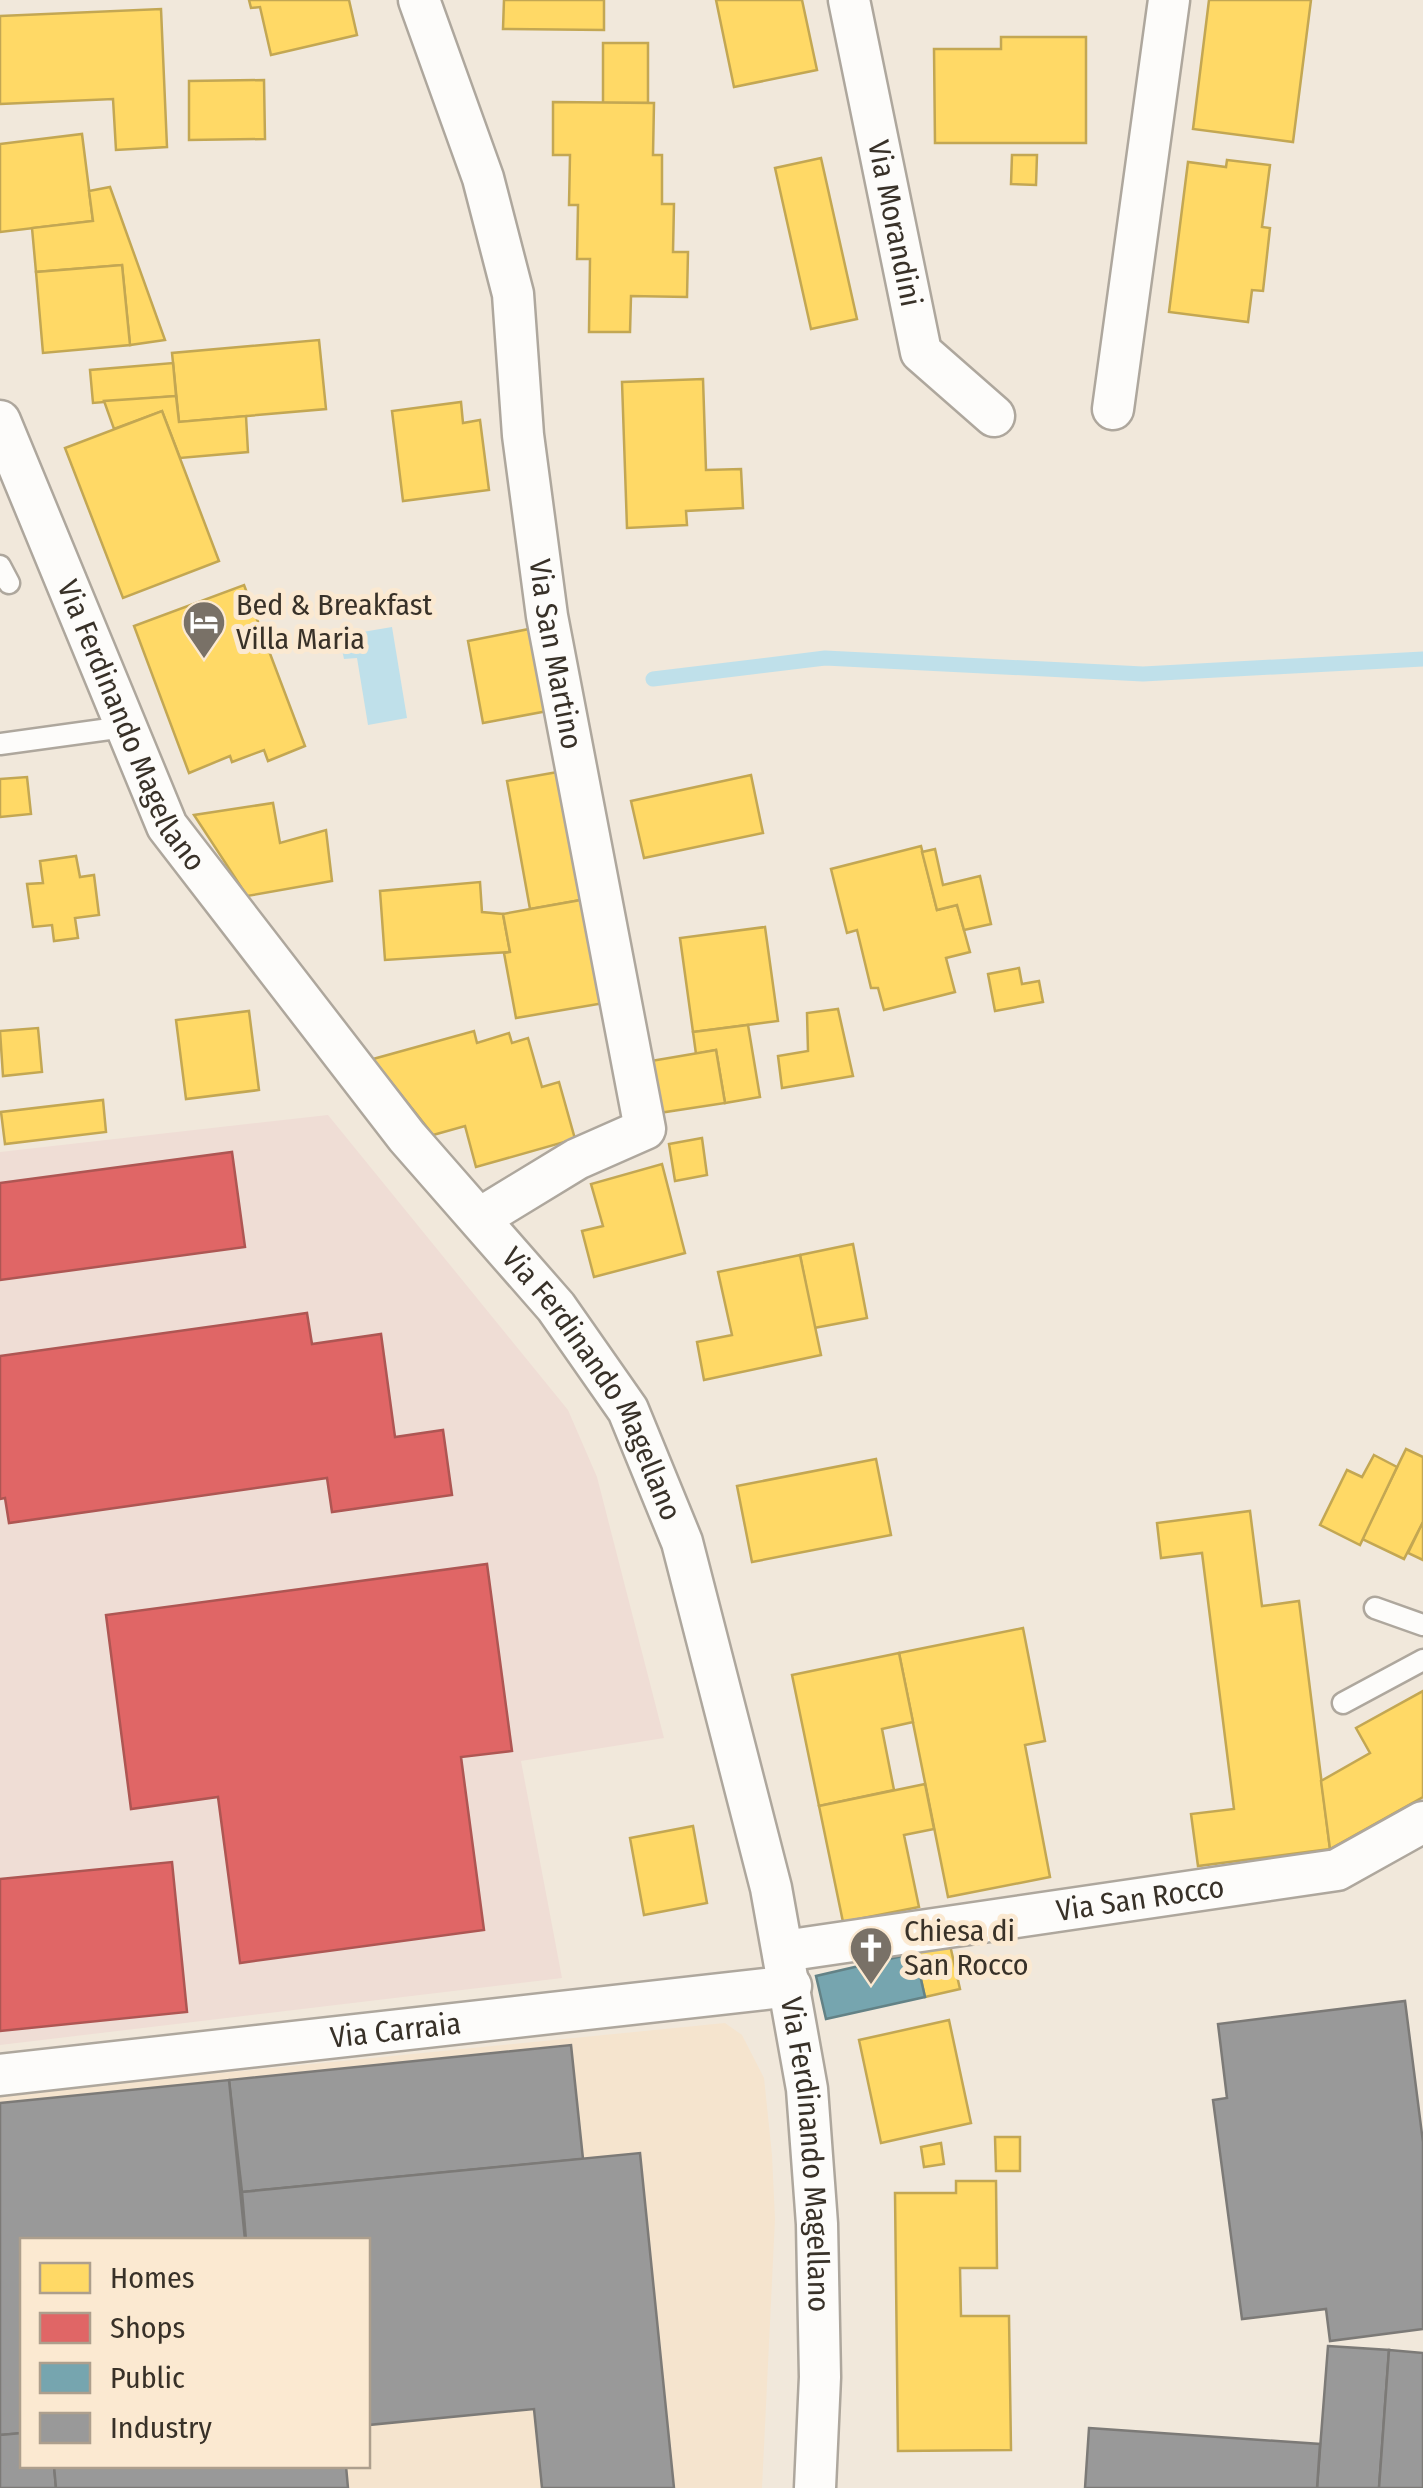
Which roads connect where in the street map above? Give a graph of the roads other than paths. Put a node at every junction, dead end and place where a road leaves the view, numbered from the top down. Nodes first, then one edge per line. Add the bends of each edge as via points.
1 (419, 0) edge
2 (849, 0) edge
3 (1169, 0) edge
4 (1113, 408) dead end
5 (994, 416) dead end
6 (0, 421) edge
7 (124, 727) junction
8 (0, 744) edge
9 (480, 1218) junction
10 (1374, 1608) dead end
11 (1423, 1625) edge
12 (1423, 1660) edge
13 (1343, 1703) dead end
14 (1423, 1822) edge
15 (788, 1969) junction
16 (0, 2074) edge
17 (814, 2488) edge

1 - 9 street, Via San Martino via 483,178 513,294 547,616 645,1129 577,1158
2 - 5 street, Via Morandini via 921,352
3 - 4 street
6 - 7 street, Via Ferdinando Magellano
7 - 8 lane
7 - 9 street, Via Ferdinando Magellano via 168,826 370,1092
9 - 15 street, Via Ferdinando Magellano via 556,1306 628,1410 682,1542
10 - 11 lane
12 - 13 lane
14 - 15 street, Via San Rocco via 1337,1870
15 - 16 street, Via Carraia
15 - 17 street, Via Ferdinando Magellano via 817,2224

